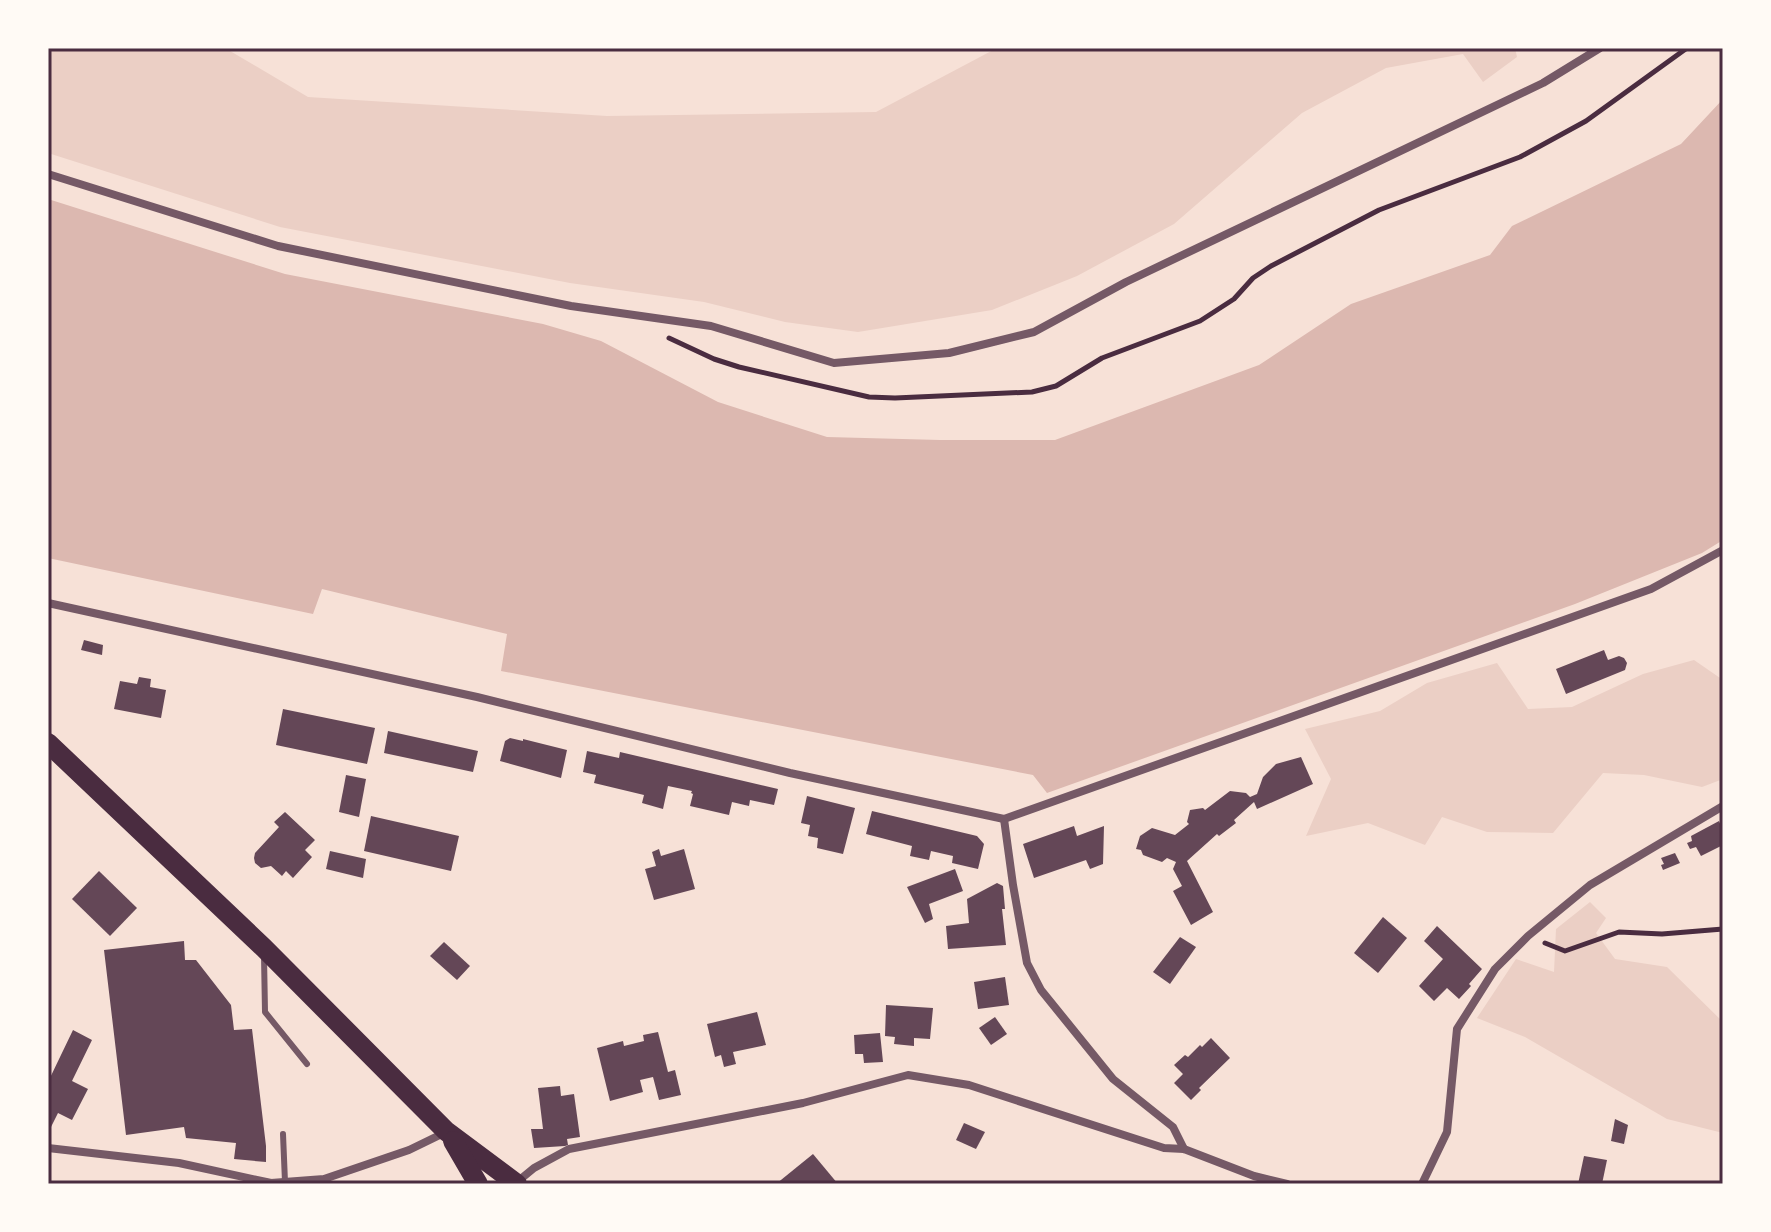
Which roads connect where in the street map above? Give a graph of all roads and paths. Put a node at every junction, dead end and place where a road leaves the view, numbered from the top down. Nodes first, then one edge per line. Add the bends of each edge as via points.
1 (1600, 48) edge
2 (1687, 48) edge
3 (48, 174) edge
4 (661, 334) dead end
5 (1723, 550) edge
6 (48, 603) edge
7 (48, 743) edge
8 (1723, 806) edge
9 (1004, 819) junction
10 (1723, 929) edge
11 (264, 948) junction
12 (1565, 951) dead end
13 (307, 1064) dead end
14 (446, 1131) junction
15 (283, 1134) dead end
16 (48, 1148) edge
17 (1184, 1149) junction
18 (285, 1182) edge
19 (517, 1183) edge
20 (271, 1184) edge
21 (478, 1184) edge
22 (1287, 1184) edge
23 (1422, 1184) edge

1 - 3 street via 1543,83 1126,282 1034,332 949,353 834,363 711,326 571,306 278,246
2 - 4 path via 1586,121 1520,157 1379,210 1271,266 1200,321 1102,358 1056,386 1032,392 869,397 739,367
5 - 9 street via 1651,589
6 - 9 street
7 - 11 main road
8 - 23 street via 1590,885 1495,969 1457,1029 1447,1132
9 - 17 street via 1027,963 1041,990 1113,1079 1173,1127
10 - 12 path via 1619,932
11 - 13 lane via 265,1012
11 - 14 main road
14 - 18 street via 409,1150 324,1179
14 - 19 main road
14 - 21 main road
15 - 18 lane
16 - 20 street via 179,1163
17 - 19 street via 1164,1148 969,1085 908,1075 803,1103 569,1149
17 - 22 street
18 - 20 street

